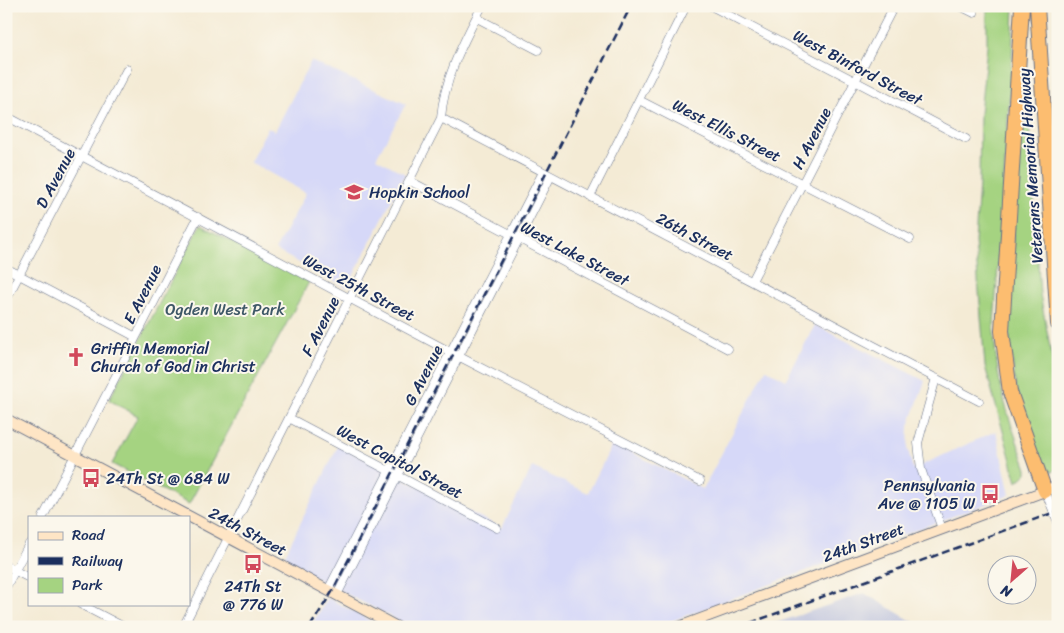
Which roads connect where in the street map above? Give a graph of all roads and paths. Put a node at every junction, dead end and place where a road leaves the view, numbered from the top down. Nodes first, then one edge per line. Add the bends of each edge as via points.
1 (8, 6) edge
2 (482, 6) edge
3 (686, 6) edge
4 (711, 6) edge
5 (894, 6) edge
6 (960, 6) edge
7 (1022, 6) edge
8 (1038, 6) edge
9 (6, 10) edge
10 (974, 14) dead end
11 (476, 18) junction
12 (538, 50) dead end
13 (127, 69) dead end
14 (855, 81) junction
15 (639, 100) junction
16 (6, 116) edge
17 (441, 118) junction
18 (966, 139) dead end
19 (82, 156) junction
20 (543, 172) junction
21 (551, 176) junction
22 (410, 181) junction
23 (802, 184) junction
24 (590, 197) junction
25 (198, 217) junction
26 (510, 234) junction
27 (518, 238) junction
28 (910, 239) dead end
29 (6, 268) edge
30 (20, 275) junction
31 (752, 282) junction
32 (351, 297) junction
33 (6, 300) edge
34 (1058, 324) edge
35 (136, 337) junction
36 (728, 349) dead end
37 (450, 352) junction
38 (458, 356) junction
39 (936, 378) junction
40 (979, 401) dead end
41 (289, 418) junction
42 (6, 419) edge
43 (74, 456) junction
44 (390, 470) junction
45 (398, 475) junction
46 (700, 481) dead end
47 (1051, 488) edge
48 (44, 516) edge
49 (188, 516) edge
50 (190, 517) edge
51 (1058, 522) edge
52 (497, 528) dead end
53 (942, 529) junction
54 (228, 537) junction
55 (28, 546) edge
56 (6, 566) edge
57 (15, 571) junction
58 (28, 578) edge
59 (6, 587) edge
60 (332, 592) junction
61 (84, 606) edge
62 (124, 627) edge
63 (183, 627) edge
64 (397, 627) edge
65 (679, 627) edge

1 - 9 street
2 - 11 street, F Avenue
3 - 15 street
4 - 14 street, West Binford Street
5 - 14 street, H Avenue
6 - 10 street
7 - 47 highway via 1002,331 1010,392
8 - 34 highway, Veterans Memorial Highway
11 - 12 street
11 - 17 street, F Avenue via 457,58
13 - 19 street, D Avenue
14 - 18 street, West Binford Street
14 - 23 street, H Avenue
15 - 23 street, West Ellis Street
15 - 24 street
16 - 19 street, West 25th Street
17 - 20 street, 26th Street
17 - 22 street, F Avenue
19 - 25 street, West 25th Street
19 - 30 street, D Avenue
20 - 21 street, 26th Street
20 - 26 street, G Avenue
21 - 24 street, 26th Street
21 - 27 street, G Avenue
22 - 26 street, West Lake Street
22 - 32 street, F Avenue
23 - 28 street, West Ellis Street
23 - 31 street, H Avenue
24 - 31 street, 26th Street
25 - 32 street, West 25th Street
25 - 35 street, E Avenue
26 - 27 street, West Lake Street
26 - 37 street, G Avenue
27 - 36 street, West Lake Street
27 - 38 street, G Avenue
29 - 30 street
30 - 33 street, D Avenue
30 - 35 street
31 - 39 street, 26th Street
32 - 37 street, West 25th Street
32 - 41 street, F Avenue
35 - 43 street, E Avenue
37 - 38 street, West 25th Street
37 - 44 street, G Avenue
38 - 45 street, G Avenue
38 - 46 street, West 25th Street
39 - 40 street, 26th Street
39 - 53 street via 918,442 921,469
41 - 44 street, West Capitol Street
41 - 54 street, F Avenue
42 - 43 main road, 24th Street
43 - 48 street, E Avenue
43 - 49 main road, 24th Street
44 - 45 street, West Capitol Street
44 - 60 street, G Avenue
45 - 52 street, West Capitol Street
45 - 60 street, G Avenue
47 - 51 street
47 - 53 main road, 24th Street
50 - 54 main road, 24th Street
53 - 65 main road, 24th Street
54 - 60 main road, 24th Street
54 - 63 street, F Avenue
55 - 57 street
56 - 57 street
57 - 58 street
57 - 59 street
60 - 64 main road, 24th Street
61 - 62 street

